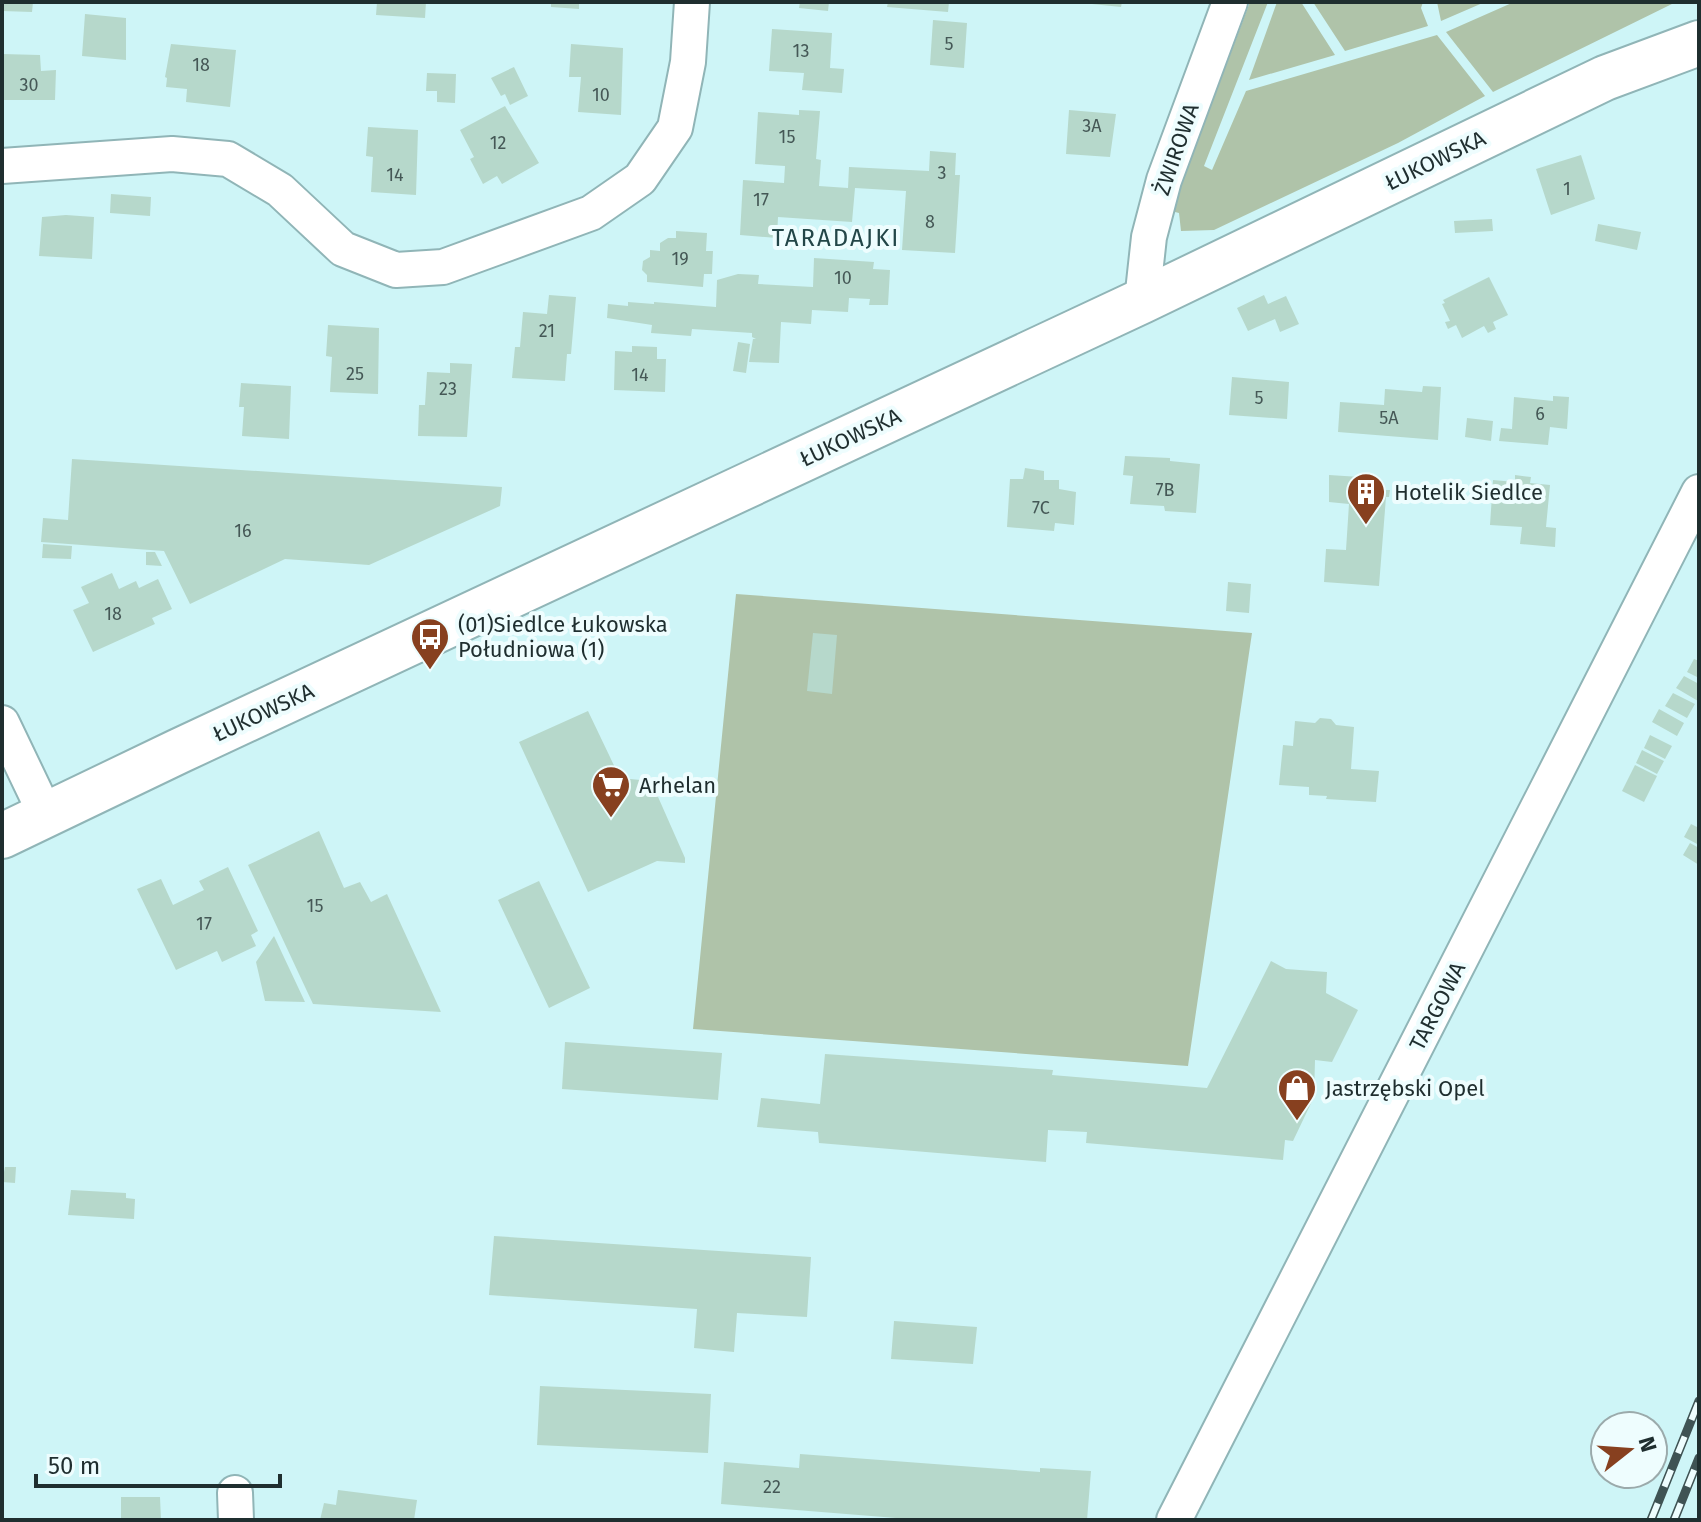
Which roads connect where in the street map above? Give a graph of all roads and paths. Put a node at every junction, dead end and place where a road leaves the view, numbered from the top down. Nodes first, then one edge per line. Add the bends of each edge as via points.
1 (692, 2) edge
2 (1230, 2) edge
3 (1692, 49) edge
4 (2, 166) edge
5 (1142, 301) junction
6 (1699, 492) edge
7 (2, 723) edge
8 (46, 815) junction
9 (2, 836) edge
10 (1174, 1520) edge

1 - 4 street via 688,62 675,128 640,179 591,213 443,267 396,270 343,249 280,190 228,159 172,154
2 - 5 street, ŻWIROWA via 1164,180 1149,237
3 - 5 main road, ŁUKOWSKA via 1605,78
5 - 8 main road, ŁUKOWSKA
6 - 10 street, TARGOWA
7 - 8 street
8 - 9 main road, ŁUKOWSKA

